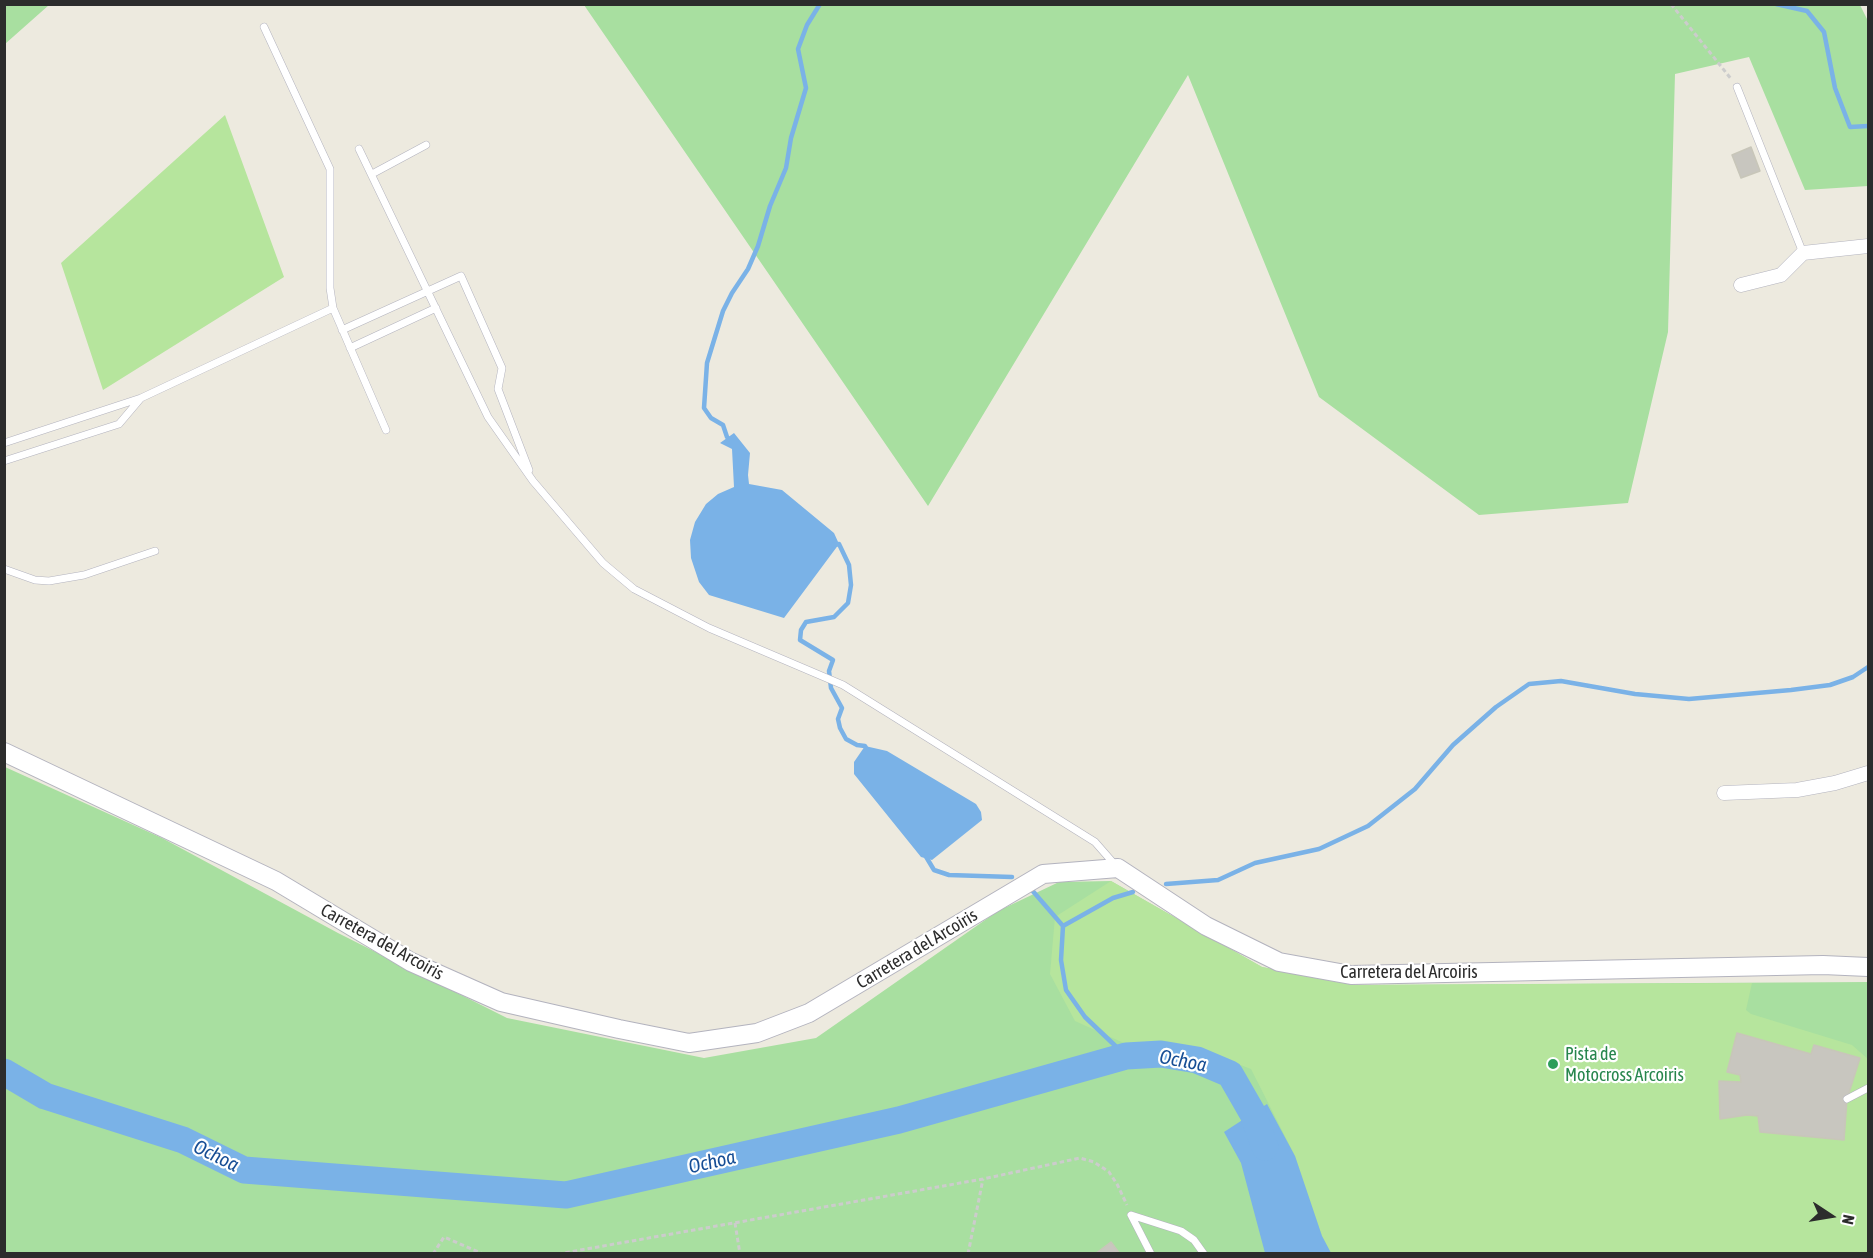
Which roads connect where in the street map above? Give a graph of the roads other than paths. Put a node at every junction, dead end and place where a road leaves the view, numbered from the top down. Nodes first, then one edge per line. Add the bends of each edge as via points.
1 (264, 27) dead end
2 (1737, 87) road end
3 (426, 145) dead end
4 (359, 149) dead end
5 (372, 174) junction
6 (1869, 246) edge
7 (1803, 253) junction
8 (1741, 285) dead end
9 (428, 291) junction
10 (333, 308) junction
11 (436, 308) junction
12 (342, 330) junction
13 (350, 348) junction
14 (141, 398) junction
15 (386, 430) dead end
16 (4, 443) edge
17 (4, 461) edge
18 (533, 481) junction
19 (155, 551) dead end
20 (4, 569) edge
21 (4, 752) edge
22 (1869, 773) edge
23 (1724, 793) dead end
24 (1118, 868) junction
25 (1869, 968) edge
26 (1869, 1088) edge
27 (1847, 1099) dead end
28 (1151, 1254) edge
29 (1204, 1254) edge

1 - 10 lane via 330,169
2 - 7 lane
3 - 5 lane
4 - 5 lane
5 - 9 lane
6 - 7 street
7 - 8 street via 1781,274
9 - 11 lane
9 - 12 lane
9 - 18 lane via 461,276 502,368 498,389
10 - 12 lane
10 - 14 lane
11 - 13 lane
11 - 18 lane via 488,417
12 - 13 lane
13 - 15 lane
14 - 16 lane
14 - 17 lane via 119,424
18 - 24 lane via 603,563 634,589 709,628 840,684 1095,842
19 - 20 lane via 84,575 49,581
21 - 24 street, Carretera del Arcoiris via 276,880 411,962 501,1002 689,1043 757,1033 809,1013 1043,874
22 - 23 street via 1797,790
24 - 25 street, Carretera del Arcoiris via 1206,926 1279,962 1351,975
26 - 27 lane
28 - 29 lane via 1131,1215 1180,1231 1194,1240

